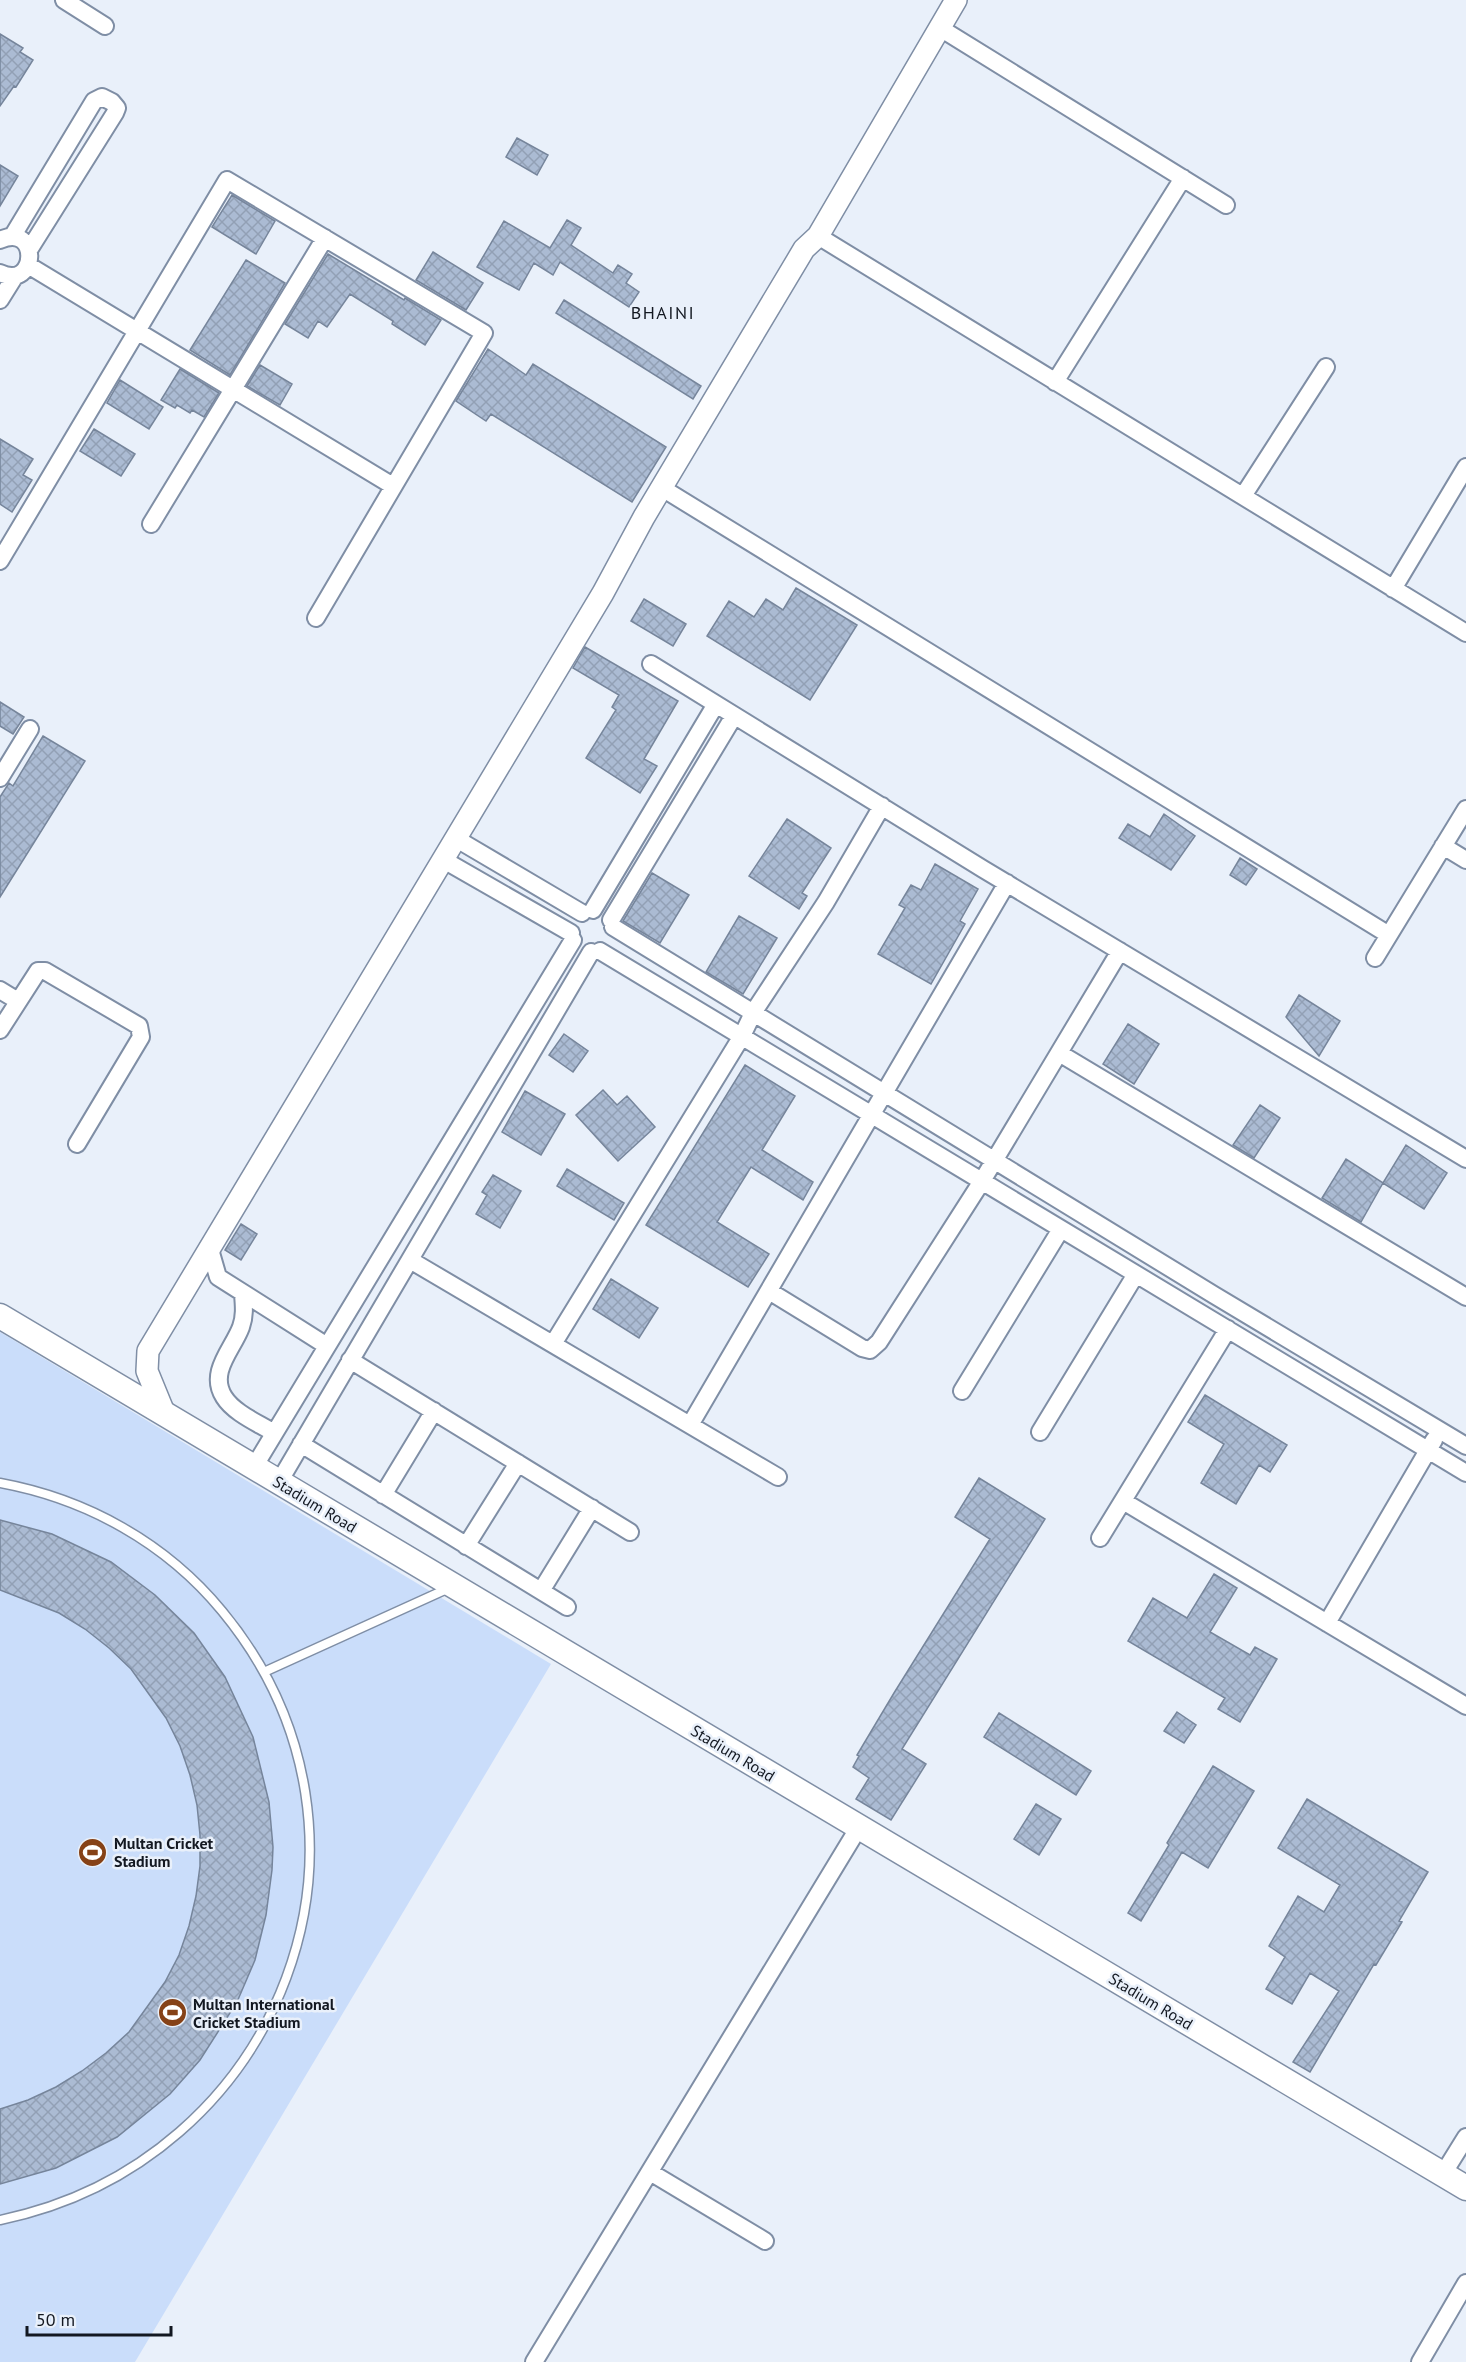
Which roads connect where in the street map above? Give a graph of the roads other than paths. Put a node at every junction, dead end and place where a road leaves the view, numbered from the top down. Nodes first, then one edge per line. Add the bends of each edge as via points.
1 (64, 0) edge
2 (956, 0) edge
3 (105, 26) dead end
4 (940, 27) junction
5 (1183, 178) junction
6 (1226, 205) dead end
7 (818, 236) junction
8 (324, 238) junction
9 (6, 239) edge
10 (18, 266) edge
11 (0, 300) edge
12 (137, 331) junction
13 (1326, 367) dead end
14 (1055, 382) junction
15 (232, 389) junction
16 (1466, 467) edge
17 (393, 486) junction
18 (662, 488) junction
19 (1243, 496) junction
20 (151, 524) dead end
21 (0, 561) edge
22 (1394, 589) junction
23 (316, 618) dead end
24 (1466, 633) edge
25 (651, 664) dead end
26 (716, 704) junction
27 (735, 716) junction
28 (30, 729) dead end
29 (0, 778) edge
30 (882, 806) junction
31 (1466, 809) edge
32 (454, 838) junction
33 (1443, 846) junction
34 (442, 859) junction
35 (1466, 860) edge
36 (1007, 883) junction
37 (588, 911) junction
38 (612, 924) junction
39 (1389, 935) junction
40 (572, 936) junction
41 (1120, 951) junction
42 (595, 952) junction
43 (1375, 958) dead end
44 (0, 990) edge
45 (18, 1001) junction
46 (753, 1013) junction
47 (0, 1030) edge
48 (742, 1036) junction
49 (1059, 1053) junction
50 (883, 1092) junction
51 (872, 1115) junction
52 (77, 1144) dead end
53 (1466, 1159) edge
54 (994, 1160) junction
55 (982, 1181) junction
56 (1061, 1228) junction
57 (209, 1246) junction
58 (410, 1260) junction
59 (1136, 1274) junction
60 (769, 1291) junction
61 (243, 1294) junction
62 (1466, 1297) edge
63 (0, 1316) edge
64 (1228, 1329) junction
65 (553, 1344) junction
66 (327, 1346) junction
67 (350, 1360) junction
68 (962, 1391) dead end
69 (434, 1411) junction
70 (165, 1415) junction
71 (690, 1425) junction
72 (1439, 1430) junction
73 (1040, 1432) dead end
74 (274, 1433) junction
75 (301, 1444) junction
76 (1466, 1446) edge
77 (1429, 1450) junction
78 (518, 1463) junction
79 (254, 1467) junction
80 (1466, 1473) edge
81 (778, 1477) dead end
82 (279, 1482) junction
83 (0, 1483) edge
84 (383, 1495) junction
85 (1122, 1501) junction
86 (592, 1508) junction
87 (630, 1532) dead end
88 (1100, 1538) dead end
89 (466, 1546) junction
90 (452, 1586) junction
91 (541, 1591) junction
92 (567, 1607) dead end
93 (1327, 1623) junction
94 (264, 1672) junction
95 (1466, 1706) edge
96 (859, 1827) junction
97 (1466, 2137) edge
98 (650, 2172) junction
99 (1443, 2174) junction
100 (1466, 2188) edge
101 (0, 2220) edge
102 (765, 2241) dead end
103 (1466, 2283) edge
104 (534, 2362) edge
105 (1420, 2362) edge

1 - 3 street
2 - 4 street
4 - 5 street
4 - 7 street
5 - 6 street
5 - 14 street
7 - 14 street
7 - 18 street via 804,249
8 - 12 street via 227,180
8 - 15 street
8 - 17 street via 484,333
9 - 10 street via 20,240
9 - 10 street via 94,100 102,97 116,105 115,113
10 - 11 street
10 - 12 street
12 - 15 street
12 - 21 street
13 - 19 street
14 - 19 street
15 - 17 street
15 - 20 street
16 - 22 street
17 - 23 street
18 - 32 street
18 - 39 street
19 - 22 street
22 - 24 street
25 - 26 street
26 - 27 street
26 - 37 street
27 - 30 street
27 - 38 street
28 - 29 street
30 - 36 street
30 - 46 street via 826,902
31 - 33 street
32 - 34 street
32 - 37 street
33 - 35 street
33 - 39 street
34 - 40 street
34 - 57 street
36 - 41 street
36 - 50 street
37 - 38 street via 600,911
37 - 40 street via 574,921
38 - 42 street via 609,944
38 - 46 street
39 - 43 street
40 - 42 street via 580,948
40 - 66 street
41 - 49 street
41 - 53 street
42 - 48 street
42 - 58 street
44 - 45 street
45 - 47 street
45 - 52 street via 38,971 45,971 139,1026 141,1037
46 - 48 street
46 - 50 street
48 - 51 street
48 - 65 street
49 - 54 street
49 - 62 street
50 - 51 street
50 - 54 street
51 - 55 street
51 - 60 street
54 - 55 street
54 - 72 street
55 - 56 street
55 - 60 street via 870,1350
56 - 59 street
56 - 68 street
57 - 61 street via 218,1277
57 - 70 street via 148,1350 147,1371
58 - 65 street
58 - 67 street
59 - 64 street
59 - 73 street
60 - 71 street
61 - 66 street
61 - 74 street via 245,1312 220,1364 220,1384 224,1397 238,1411
63 - 70 main road, Stadium Road
64 - 77 street
64 - 85 street
65 - 71 street
66 - 74 street
67 - 69 street
67 - 75 street
69 - 78 street
69 - 84 street
70 - 79 main road, Stadium Road
71 - 81 street
72 - 76 street
72 - 77 street
74 - 79 street
75 - 82 street
75 - 84 street
77 - 80 street
77 - 93 street
78 - 86 street
78 - 89 street
79 - 82 main road, Stadium Road
82 - 90 main road, Stadium Road
83 - 94 lane via 75,1503 151,1545 214,1602
84 - 89 street
85 - 88 street
85 - 93 street
86 - 87 street
86 - 91 street
89 - 91 street
90 - 94 lane
90 - 96 main road, Stadium Road
91 - 92 street
93 - 95 street
94 - 101 lane via 297,1758 309,1849 298,1941 265,2026 238,2070 212,2102 142,2163 60,2204
96 - 98 street
96 - 99 main road, Stadium Road
97 - 99 street
98 - 102 street
98 - 104 street
99 - 100 main road, Stadium Road
103 - 105 street

